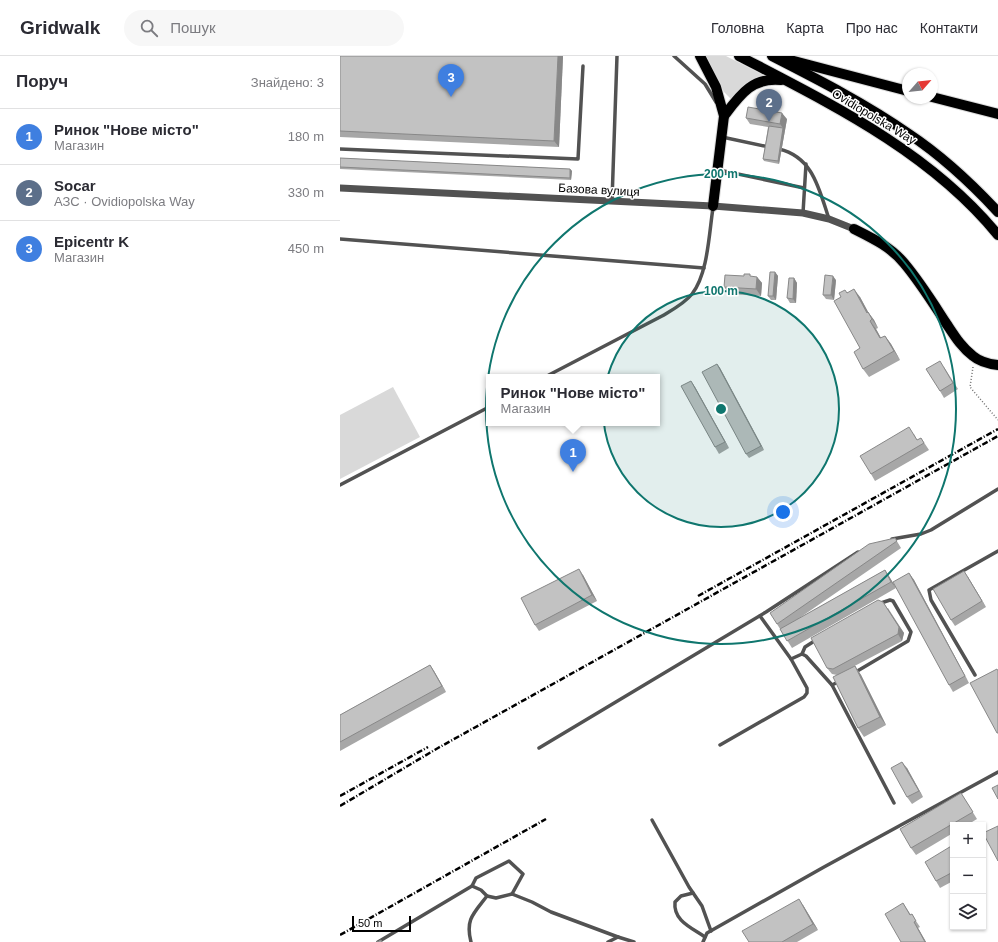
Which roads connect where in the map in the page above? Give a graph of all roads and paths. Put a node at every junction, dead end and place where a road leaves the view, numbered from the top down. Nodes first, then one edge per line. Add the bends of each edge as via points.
1 (617, 56) edge
2 (674, 56) edge
3 (700, 56) edge
4 (739, 56) edge
5 (774, 56) edge
6 (583, 66) dead end
7 (785, 80) junction
8 (902, 89) edge
9 (938, 99) edge
10 (998, 114) edge
11 (724, 116) junction
12 (722, 136) junction
13 (340, 149) edge
14 (806, 164) junction
15 (717, 170) junction
16 (340, 188) edge
17 (804, 188) junction
18 (612, 201) junction
19 (713, 206) junction
20 (998, 212) edge
21 (803, 213) junction
22 (829, 219) junction
23 (854, 229) joint
24 (998, 235) edge
25 (340, 239) edge
26 (704, 268) junction
27 (974, 357) junction
28 (998, 366) edge
29 (551, 374) edge
30 (486, 409) edge
31 (998, 420) edge
32 (340, 485) edge
33 (998, 489) edge
34 (890, 540) edge
35 (859, 551) edge
36 (998, 551) edge
37 (879, 604) edge
38 (760, 616) junction
39 (821, 637) edge
40 (802, 654) junction
41 (791, 659) junction
42 (851, 674) edge
43 (975, 675) dead end
44 (845, 678) edge
45 (832, 685) junction
46 (720, 745) dead end
47 (539, 748) dead end
48 (998, 772) edge
49 (894, 803) dead end
50 (652, 820) dead end
51 (472, 886) junction
52 (693, 893) junction
53 (512, 894) junction
54 (487, 896) junction
55 (710, 931) junction
56 (705, 937) junction
57 (618, 938) junction
58 (378, 942) edge
59 (471, 942) edge
60 (608, 942) edge
61 (634, 942) edge
62 (703, 942) edge

1 - 18 lane
2 - 11 lane via 705,84
3 - 11 main road via 716,87
4 - 7 main road, Ovidiopolska Way
5 - 8 main road
5 - 20 main road, Ovidiopolska Way via 841,92 911,135 961,175
6 - 13 lane via 578,159
7 - 11 main road via 773,79 752,85 739,96
7 - 24 main road, Ovidiopolska Way via 870,127 902,148 951,187
9 - 10 main road
11 - 12 main road
12 - 14 lane via 787,151
12 - 15 main road
14 - 17 lane
14 - 22 lane via 814,176
15 - 17 lane
15 - 19 main road
16 - 18 street, Базова вулиця
17 - 21 lane
18 - 19 street, Базова вулиця
19 - 21 street, Базова вулиця
19 - 26 lane
21 - 22 street, Базова вулиця
22 - 23 street, Базова вулиця
23 - 27 main road via 889,249 903,262 962,346
25 - 26 lane
26 - 29 lane via 700,283 677,307
27 - 28 main road
27 - 31 path via 970,387
30 - 32 lane
33 - 34 lane via 931,530
35 - 38 lane
36 - 43 lane via 929,590 930,600
37 - 42 lane via 893,601 911,632 908,641
38 - 41 lane
38 - 47 lane
39 - 40 lane via 808,644
40 - 41 lane
40 - 45 lane
41 - 46 lane via 807,688 804,697
44 - 45 lane
45 - 49 lane
48 - 55 lane
50 - 52 lane
51 - 53 lane via 476,878 509,861 523,874
51 - 54 lane
51 - 58 lane
52 - 55 lane via 702,906
52 - 56 lane via 681,896 674,902 674,910 679,918
53 - 54 lane via 496,898
53 - 57 lane
54 - 59 lane via 470,918
55 - 56 lane
56 - 62 lane
57 - 60 lane
57 - 61 lane

